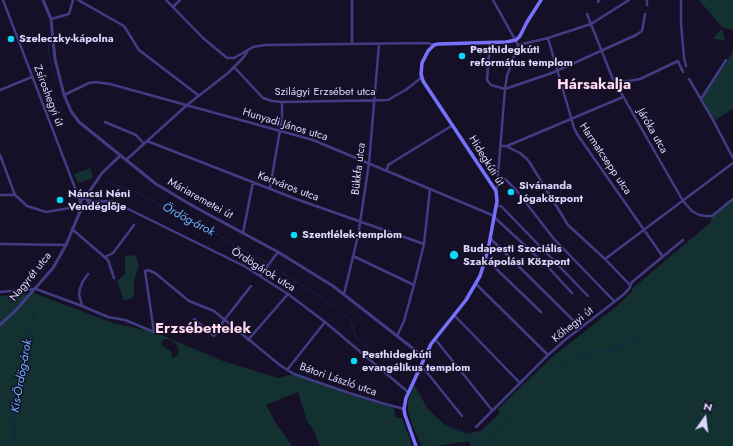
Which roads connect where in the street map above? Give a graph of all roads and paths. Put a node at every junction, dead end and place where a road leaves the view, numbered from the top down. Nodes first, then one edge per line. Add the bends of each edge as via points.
1 (3, 0) edge
2 (43, 0) edge
3 (73, 0) edge
4 (78, 0) edge
5 (166, 0) edge
6 (180, 0) edge
7 (352, 0) edge
8 (493, 0) edge
9 (541, 0) edge
10 (629, 0) edge
11 (647, 0) edge
12 (681, 0) edge
13 (647, 5) dead end
14 (173, 7) junction
15 (587, 14) dead end
16 (645, 14) dead end
17 (51, 19) junction
18 (591, 24) junction
19 (548, 38) junction
20 (516, 40) junction
21 (490, 43) junction
22 (352, 44) junction
23 (379, 44) junction
24 (434, 45) junction
25 (518, 45) junction
26 (248, 50) junction
27 (600, 50) junction
28 (241, 54) junction
29 (243, 58) junction
30 (726, 60) dead end
31 (686, 66) dead end
32 (234, 67) junction
33 (558, 71) junction
34 (683, 72) dead end
35 (32, 77) junction
36 (422, 77) junction
37 (612, 77) junction
38 (688, 79) dead end
39 (505, 89) junction
40 (0, 90) edge
41 (64, 95) junction
42 (198, 95) junction
43 (623, 97) junction
44 (701, 99) junction
45 (374, 101) junction
46 (282, 102) junction
47 (187, 105) junction
48 (571, 119) junction
49 (105, 122) dead end
50 (451, 126) junction
51 (280, 130) junction
52 (147, 141) junction
53 (144, 144) junction
54 (500, 146) junction
55 (506, 146) junction
56 (0, 155) edge
57 (120, 156) junction
58 (733, 158) edge
59 (126, 160) junction
60 (369, 163) junction
61 (733, 163) edge
62 (388, 171) junction
63 (498, 178) junction
64 (253, 182) junction
65 (270, 188) junction
66 (430, 189) junction
67 (496, 191) junction
68 (0, 195) edge
69 (16, 195) junction
70 (733, 199) edge
71 (684, 201) junction
72 (81, 203) junction
73 (497, 206) junction
74 (495, 217) junction
75 (360, 222) junction
76 (134, 225) dead end
77 (72, 229) junction
78 (644, 230) junction
79 (243, 233) junction
80 (490, 238) junction
81 (684, 240) dead end
82 (0, 244) edge
83 (424, 244) junction
84 (66, 245) junction
85 (278, 252) junction
86 (353, 256) junction
87 (106, 257) junction
88 (663, 257) junction
89 (486, 259) junction
90 (605, 259) junction
91 (88, 274) dead end
92 (260, 276) junction
93 (114, 278) dead end
94 (476, 284) junction
95 (414, 285) junction
96 (630, 285) junction
97 (251, 286) dead end
98 (36, 289) junction
99 (0, 292) edge
100 (572, 293) dead end
101 (288, 294) junction
102 (344, 294) junction
103 (588, 296) dead end
104 (614, 301) junction
105 (82, 306) junction
106 (541, 312) dead end
107 (454, 315) junction
108 (194, 319) dead end
109 (225, 319) junction
110 (325, 322) junction
111 (0, 325) edge
112 (581, 328) junction
113 (398, 336) junction
114 (434, 338) junction
115 (248, 340) junction
116 (548, 355) junction
117 (424, 357) junction
118 (421, 365) junction
119 (286, 370) junction
120 (520, 383) junction
121 (408, 392) junction
122 (404, 409) junction
123 (492, 410) junction
124 (462, 416) dead end
125 (476, 427) dead end
126 (416, 446) edge

1 - 35 street, Zsíroshegyi út
2 - 17 street, Máriaremetei út
3 - 17 street via 69,14
4 - 42 street via 124,26 139,50
5 - 14 street
6 - 14 street
7 - 22 street
8 - 20 street
9 - 20 main road
10 - 18 street
11 - 13 street
12 - 31 street
14 - 28 street via 224,57 230,58
15 - 18 street, Járóka utca
16 - 27 street via 642,31
17 - 41 street, Máriaremetei út via 55,59
18 - 19 street
18 - 27 street, Járóka utca
19 - 25 street
19 - 33 street, Harmatcsepp utca
20 - 21 main road
20 - 25 street
21 - 24 main road
21 - 39 street via 487,80 491,85
22 - 23 street
22 - 26 street via 265,45
23 - 24 street
23 - 45 street, Bükkfa utca
24 - 36 main road via 424,58 421,67
25 - 39 street
26 - 28 street
26 - 29 street
27 - 33 street
27 - 37 street, Járóka utca
28 - 29 street
29 - 32 street
30 - 44 street
32 - 42 street
32 - 46 street, Szilágyi Erzsébet utca via 263,98
33 - 39 street
33 - 48 street, Harmatcsepp utca
34 - 37 street via 678,61 640,79 619,81
35 - 40 street
35 - 72 street, Zsíroshegyi út
36 - 45 street, Szilágyi Erzsébet utca via 388,100
36 - 50 main road, Hidegkúti út
37 - 43 street, Járóka utca
38 - 44 street
39 - 54 street
41 - 47 street, Hunyadi János utca via 89,83 102,83
41 - 57 street, Máriaremetei út via 79,122
42 - 47 street
43 - 48 street
43 - 71 street, Járóka utca
44 - 58 street
45 - 46 street, Szilágyi Erzsébet utca
45 - 60 street, Bükkfa utca
46 - 51 street
47 - 51 street, Hunyadi János utca
47 - 52 street
48 - 55 street
48 - 78 street, Harmatcsepp utca via 577,134
49 - 53 street via 136,135
50 - 62 street via 388,165
50 - 67 main road, Hidegkúti út
51 - 60 street, Hunyadi János utca via 313,140
51 - 65 street
52 - 53 street
52 - 64 street, Kertváros utca
53 - 59 street
54 - 55 street
54 - 63 street
55 - 90 street via 520,153 530,163 568,225
56 - 69 street, Ördögárok utca
57 - 59 street, Máriaremetei út
57 - 72 street, Nagyrét utca via 102,173
59 - 79 street, Máriaremetei út via 156,184
60 - 62 street, Hunyadi János utca
60 - 75 street, Bükkfa utca
61 - 71 street
62 - 66 street, Hunyadi János utca
63 - 67 street
63 - 104 street via 505,179 516,190 554,239
64 - 65 street, Kertváros utca
64 - 79 street
65 - 75 street, Kertváros utca
66 - 74 street, Hunyadi János utca
66 - 83 street
67 - 73 main road, Hidegkúti út
68 - 69 street
69 - 72 street, Ördögárok utca via 27,206 46,212
70 - 71 street, Járóka utca via 712,216 699,215
71 - 78 street
72 - 77 street, Nagyrét utca
72 - 92 street, Ördögárok utca via 116,203 238,262
73 - 74 main road, Hidegkúti út
73 - 103 street via 501,206
74 - 80 main road, Hidegkúti út
74 - 100 street
75 - 83 street, Kertváros utca
75 - 86 street, Bükkfa utca
76 - 87 street via 113,253
77 - 84 street, Nagyrét utca
77 - 87 street
78 - 88 street, Harmatcsepp utca
78 - 90 street
79 - 85 street, Máriaremetei út
80 - 89 main road, Hidegkúti út
80 - 112 street
81 - 88 street, Kőhegyi út
82 - 84 street
83 - 95 street
84 - 98 street, Nagyrét utca via 53,268
85 - 92 street
85 - 102 street, Máriaremetei út
86 - 95 street
86 - 102 street, Bükkfa utca
87 - 93 street
88 - 96 street, Kőhegyi út
89 - 94 main road, Hidegkúti út
89 - 106 street
90 - 96 street
91 - 105 street via 80,288
92 - 101 street, Ördögárok utca
94 - 107 main road, Hidegkúti út
94 - 116 street
95 - 113 street
96 - 104 street, Kőhegyi út via 629,290
97 - 109 street
98 - 99 street
98 - 105 street
98 - 111 street, Nagyrét utca
101 - 110 street, Ördögárok utca
101 - 115 street
102 - 113 street, Máriaremetei út
104 - 112 street, Kőhegyi út
105 - 109 street, Bátori László utca via 154,332 146,270 155,273 189,301 214,311
107 - 114 main road, Hidegkúti út
107 - 120 street
108 - 109 street via 214,336
109 - 115 street, Bátori László utca
110 - 119 street
110 - 121 street, Ördögárok utca
112 - 116 street, Kőhegyi út
113 - 117 street, Máriaremetei út
114 - 117 main road, Hidegkúti út
114 - 123 street
115 - 119 street, Bátori László utca
116 - 120 street, Kőhegyi út
117 - 118 main road, Hidegkúti út
118 - 121 main road, Hidegkúti út
118 - 124 street
119 - 122 street, Bátori László utca
120 - 123 street, Kőhegyi út
121 - 122 main road, Hidegkúti út
122 - 126 main road
123 - 125 street, Kőhegyi út

